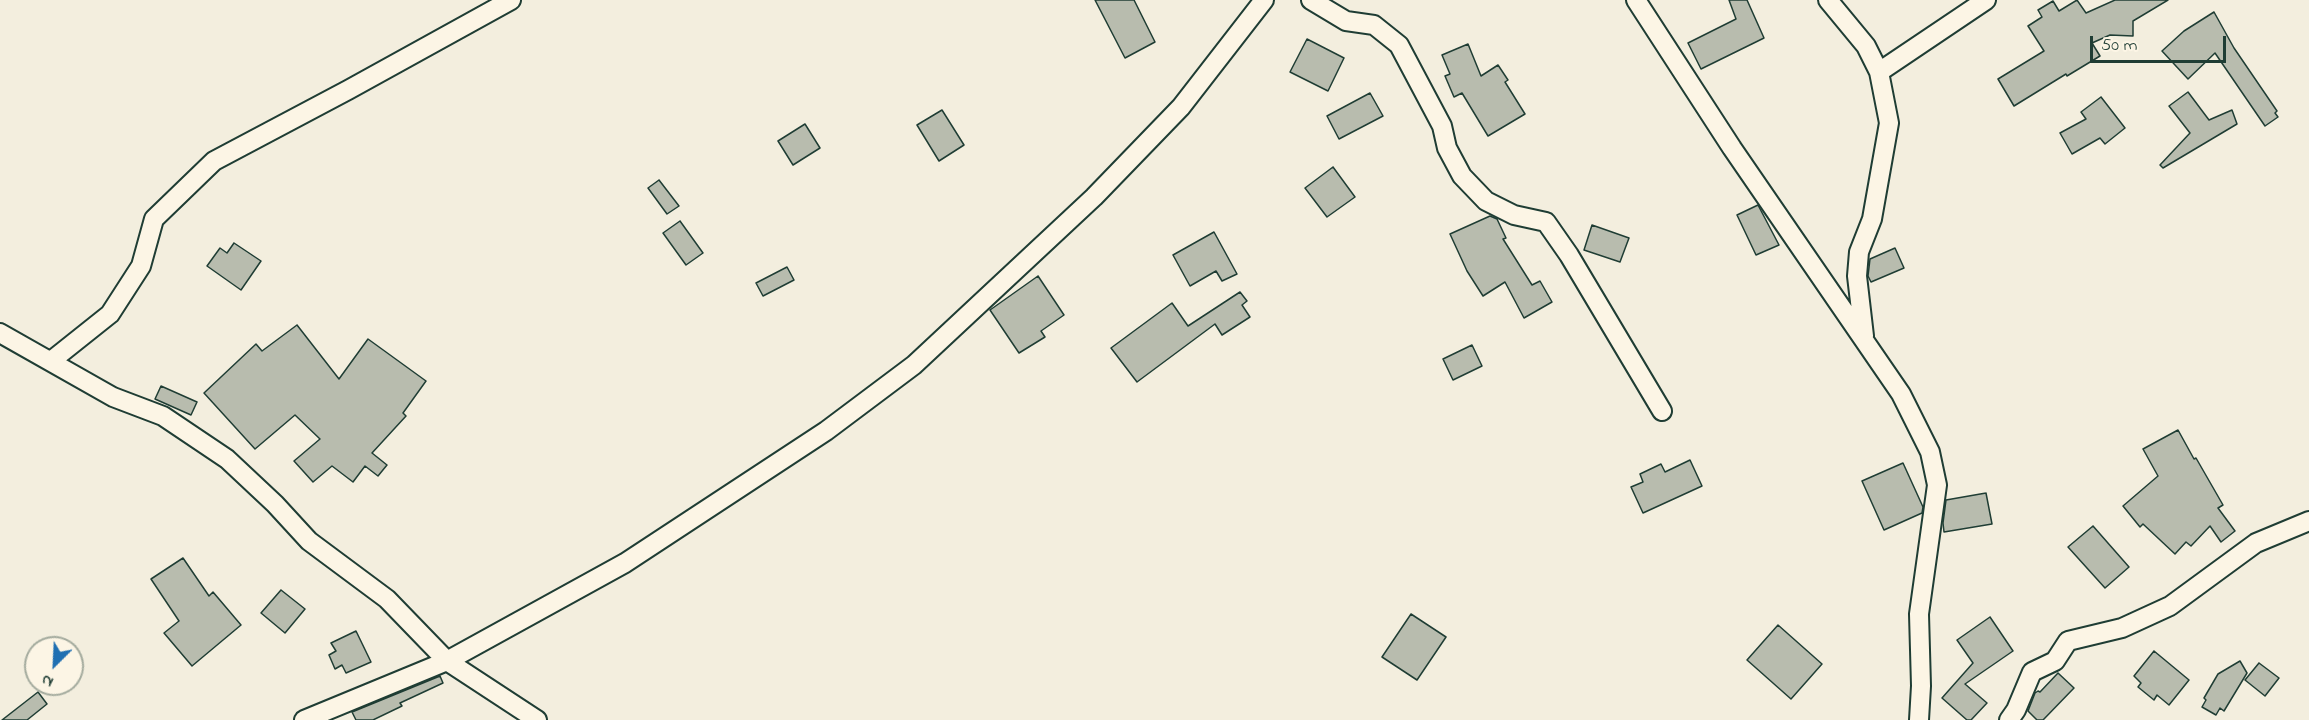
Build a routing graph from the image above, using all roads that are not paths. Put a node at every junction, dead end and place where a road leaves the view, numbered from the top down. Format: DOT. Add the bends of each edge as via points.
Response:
graph roads {
  1 [pos="511,0"];
  2 [pos="1264,0"];
  3 [pos="1311,0"];
  4 [pos="1636,0"];
  5 [pos="1828,0"];
  6 [pos="1986,0"];
  7 [pos="1879,72"];
  8 [pos="0,333"];
  9 [pos="1864,338"];
  10 [pos="51,361"];
  11 [pos="1662,411"];
  12 [pos="2309,521"];
  13 [pos="447,661"];
  14 [pos="304,720"];
  15 [pos="537,720"];
  16 [pos="1919,720"];
  17 [pos="2009,720"];
  1 -- 10 [label="street" via="214,161 154,219 141,266 110,314"];
  2 -- 13 [label="street" via="1173,115 1094,197 914,365 826,431 625,563"];
  3 -- 11 [label="street" via="1347,21 1374,25 1399,45 1442,126 1447,148 1462,176 1486,201 1514,215 1546,222"];
  4 -- 9 [label="street" via="1732,148"];
  5 -- 7 [label="street" via="1866,46"];
  6 -- 7 [label="street"];
  7 -- 9 [label="street" via="1889,123 1872,219 1859,252 1857,276"];
  8 -- 10 [label="street"];
  9 -- 16 [label="street" via="1906,404 1930,452 1937,485 1919,615"];
  10 -- 13 [label="street" via="113,396 163,416 228,459 309,541 387,599"];
  12 -- 17 [label="street" via="2256,543 2170,606 2122,628 2068,641 2055,661 2032,672"];
  13 -- 14 [label="street"];
  13 -- 15 [label="street"];
}
